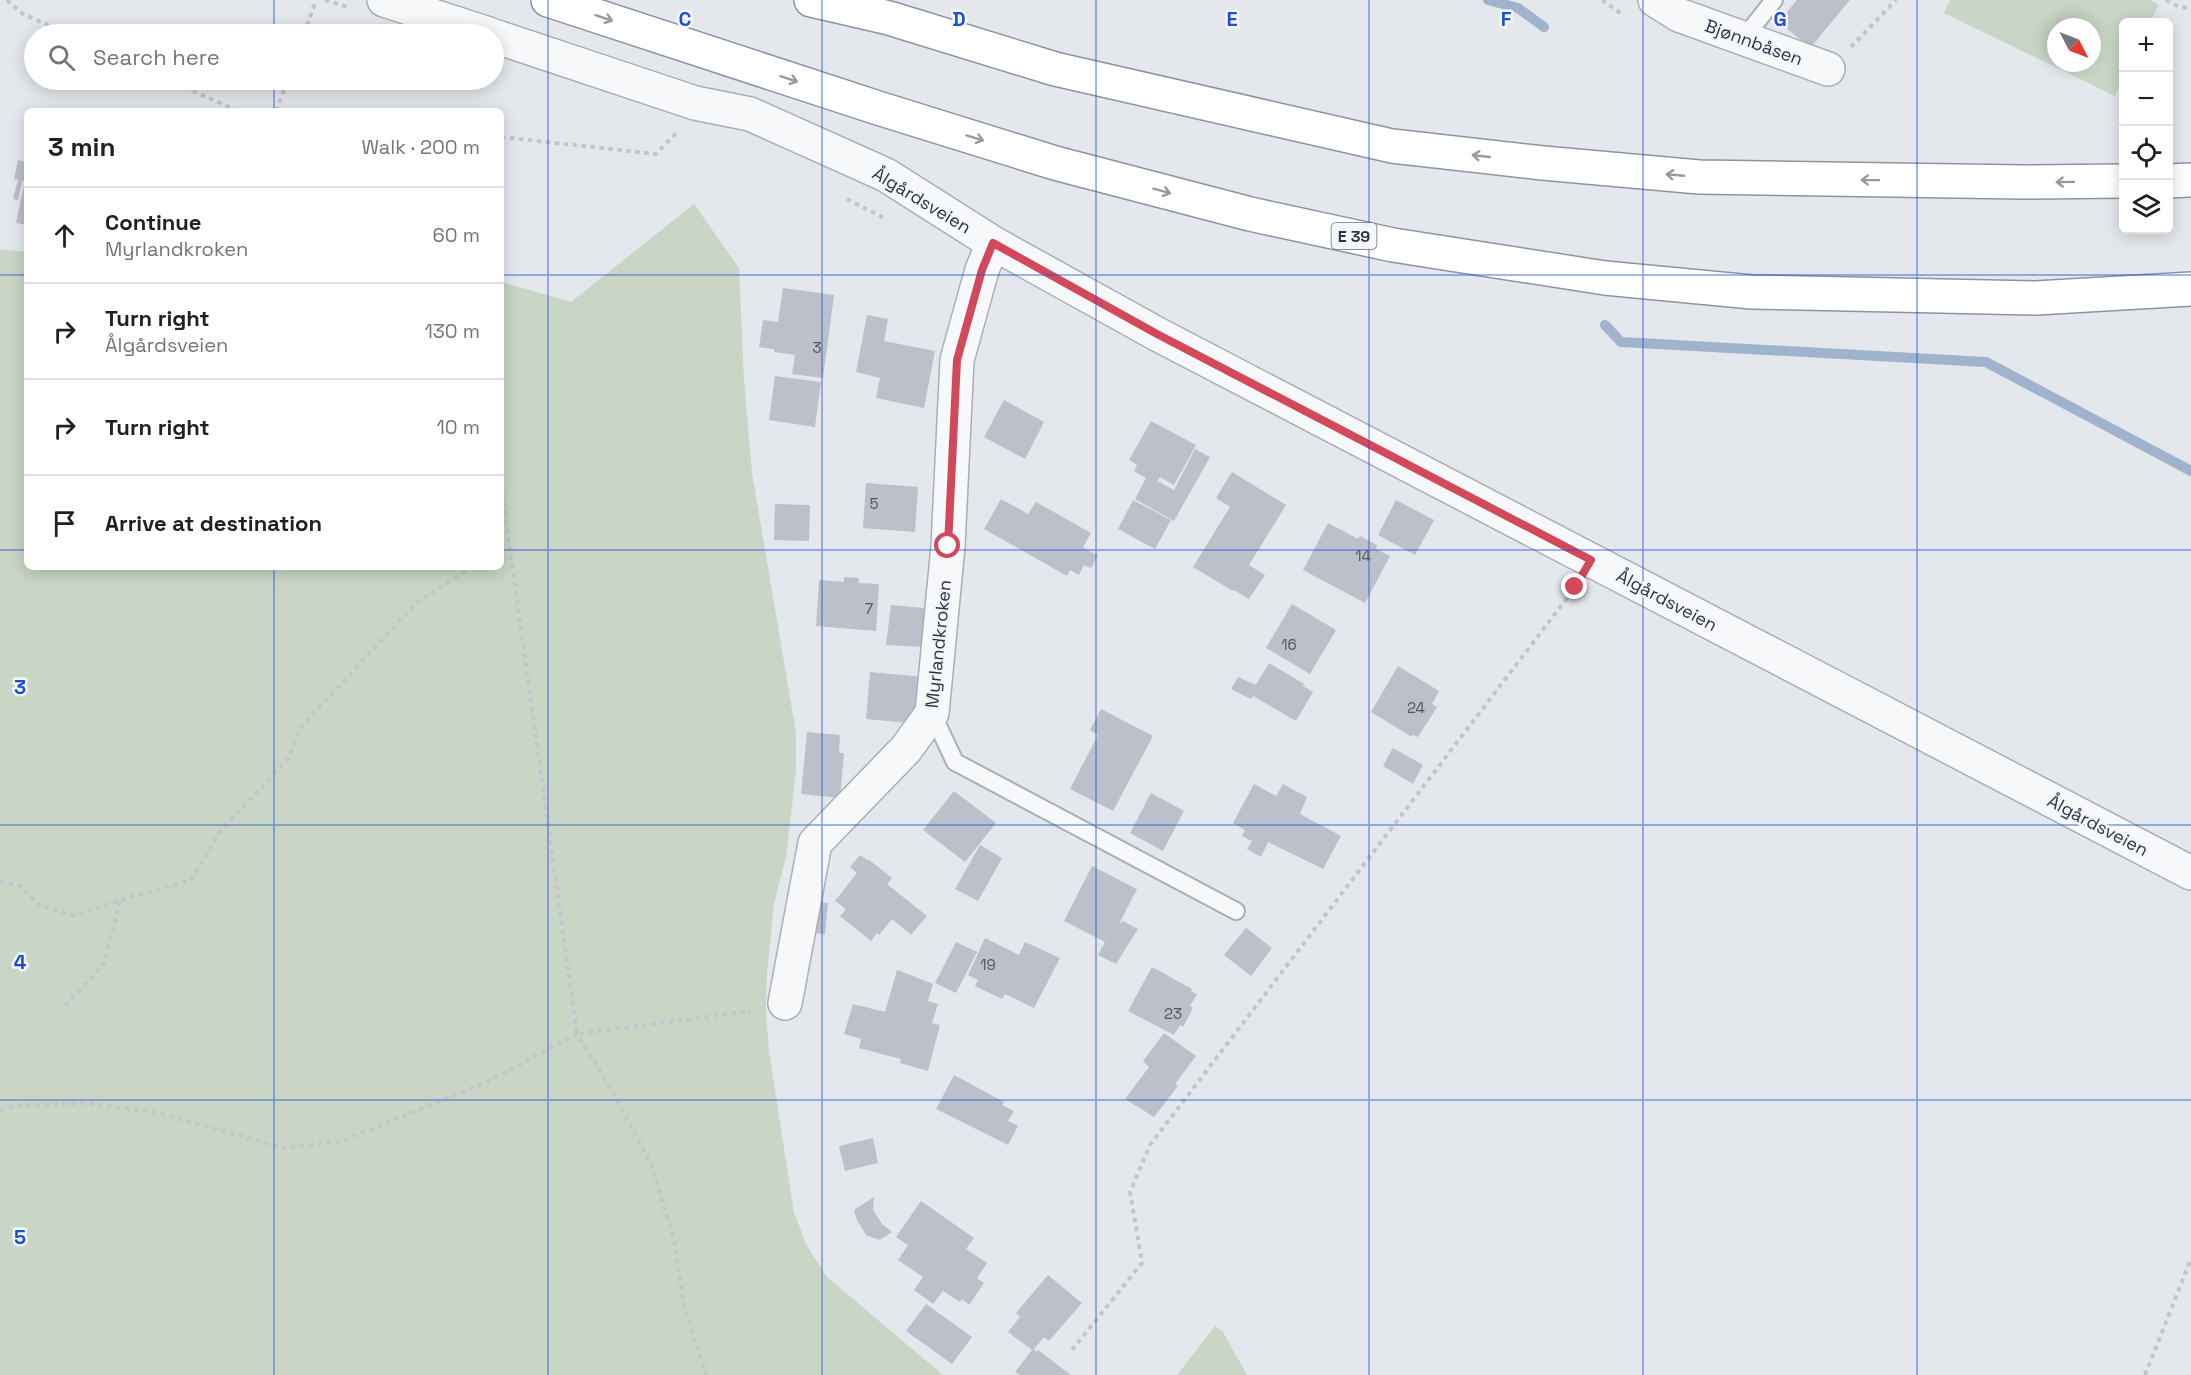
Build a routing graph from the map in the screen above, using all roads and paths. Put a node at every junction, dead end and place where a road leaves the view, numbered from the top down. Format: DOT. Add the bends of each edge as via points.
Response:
graph roads {
  1 [pos="7,0"];
  2 [pos="316,0"];
  3 [pos="384,0"];
  4 [pos="548,0"];
  5 [pos="811,0"];
  6 [pos="1773,0"];
  7 [pos="1896,0"];
  8 [pos="2166,0"];
  9 [pos="1674,5"];
  10 [pos="2191,8"];
  11 [pos="45,24"];
  12 [pos="308,24"];
  13 [pos="458,24"];
  14 [pos="504,39"];
  15 [pos="1743,39"];
  16 [pos="1828,69"];
  17 [pos="191,90"];
  18 [pos="284,90"];
  19 [pos="231,108"];
  20 [pos="277,108"];
  21 [pos="678,131"];
  22 [pos="504,136"];
  23 [pos="2191,180"];
  24 [pos="2173,181"];
  25 [pos="2119,182"];
  26 [pos="993,243"];
  27 [pos="2191,289"];
  28 [pos="504,506"];
  29 [pos="509,543"];
  30 [pos="504,547"];
  31 [pos="1591,560"];
  32 [pos="467,570"];
  33 [pos="932,713"];
  34 [pos="2191,873"];
  35 [pos="0,882"];
  36 [pos="120,900"];
  37 [pos="1236,911"];
  38 [pos="784,1003"];
  39 [pos="64,1005"];
  40 [pos="753,1010"];
  41 [pos="577,1034"];
  42 [pos="0,1110"];
  43 [pos="2191,1259"];
  44 [pos="1072,1350"];
  45 [pos="706,1375"];
  46 [pos="2145,1375"];
  1 -- 11 [label="path" via="22,14"];
  2 -- 12 [label="path"];
  3 -- 13 [label="street"];
  4 -- 27 [label="highway, E 39, one-way" via="1055,163 1250,214 1393,245 1605,278 1752,292 2036,298"];
  25 -- 5 [label="highway, one-way" via="1699,177 1392,146 1055,69 888,18"];
  6 -- 15 [label="lane"];
  7 -- 16 [label="path"];
  8 -- 10 [label="path"];
  9 -- 15 [label="street, Bjønnbåsen"];
  14 -- 26 [label="street, Ålgårdsveien" via="695,103 750,114 886,175"];
  15 -- 16 [label="street, Bjønnbåsen"];
  17 -- 19 [label="path"];
  18 -- 20 [label="path"];
  21 -- 22 [label="path" via="656,154"];
  23 -- 24 [label="highway"];
  26 -- 31 [label="street, Ålgårdsveien" via="1157,334"];
  26 -- 33 [label="street, Myrlandkroken" via="957,360 948,546"];
  28 -- 29 [label="path"];
  29 -- 30 [label="path"];
  29 -- 41 [label="path"];
  31 -- 34 [label="street, Ålgårdsveien"];
  31 -- 44 [label="path" via="1575,587 1150,1144 1130,1192 1142,1263"];
  32 -- 36 [label="path" via="416,603 301,727 287,760 220,832 191,879"];
  33 -- 37 [label="lane" via="955,762"];
  33 -- 38 [label="street, Myrlandkroken" via="906,749 815,843"];
  35 -- 36 [label="path" via="22,886 36,904 75,916"];
  36 -- 39 [label="path" via="104,964"];
  40 -- 41 [label="path"];
  41 -- 42 [label="path" via="487,1082 342,1141 283,1148 158,1113 86,1103"];
  41 -- 45 [label="path" via="651,1164 674,1240 684,1305"];
  43 -- 46 [label="path"];
}
